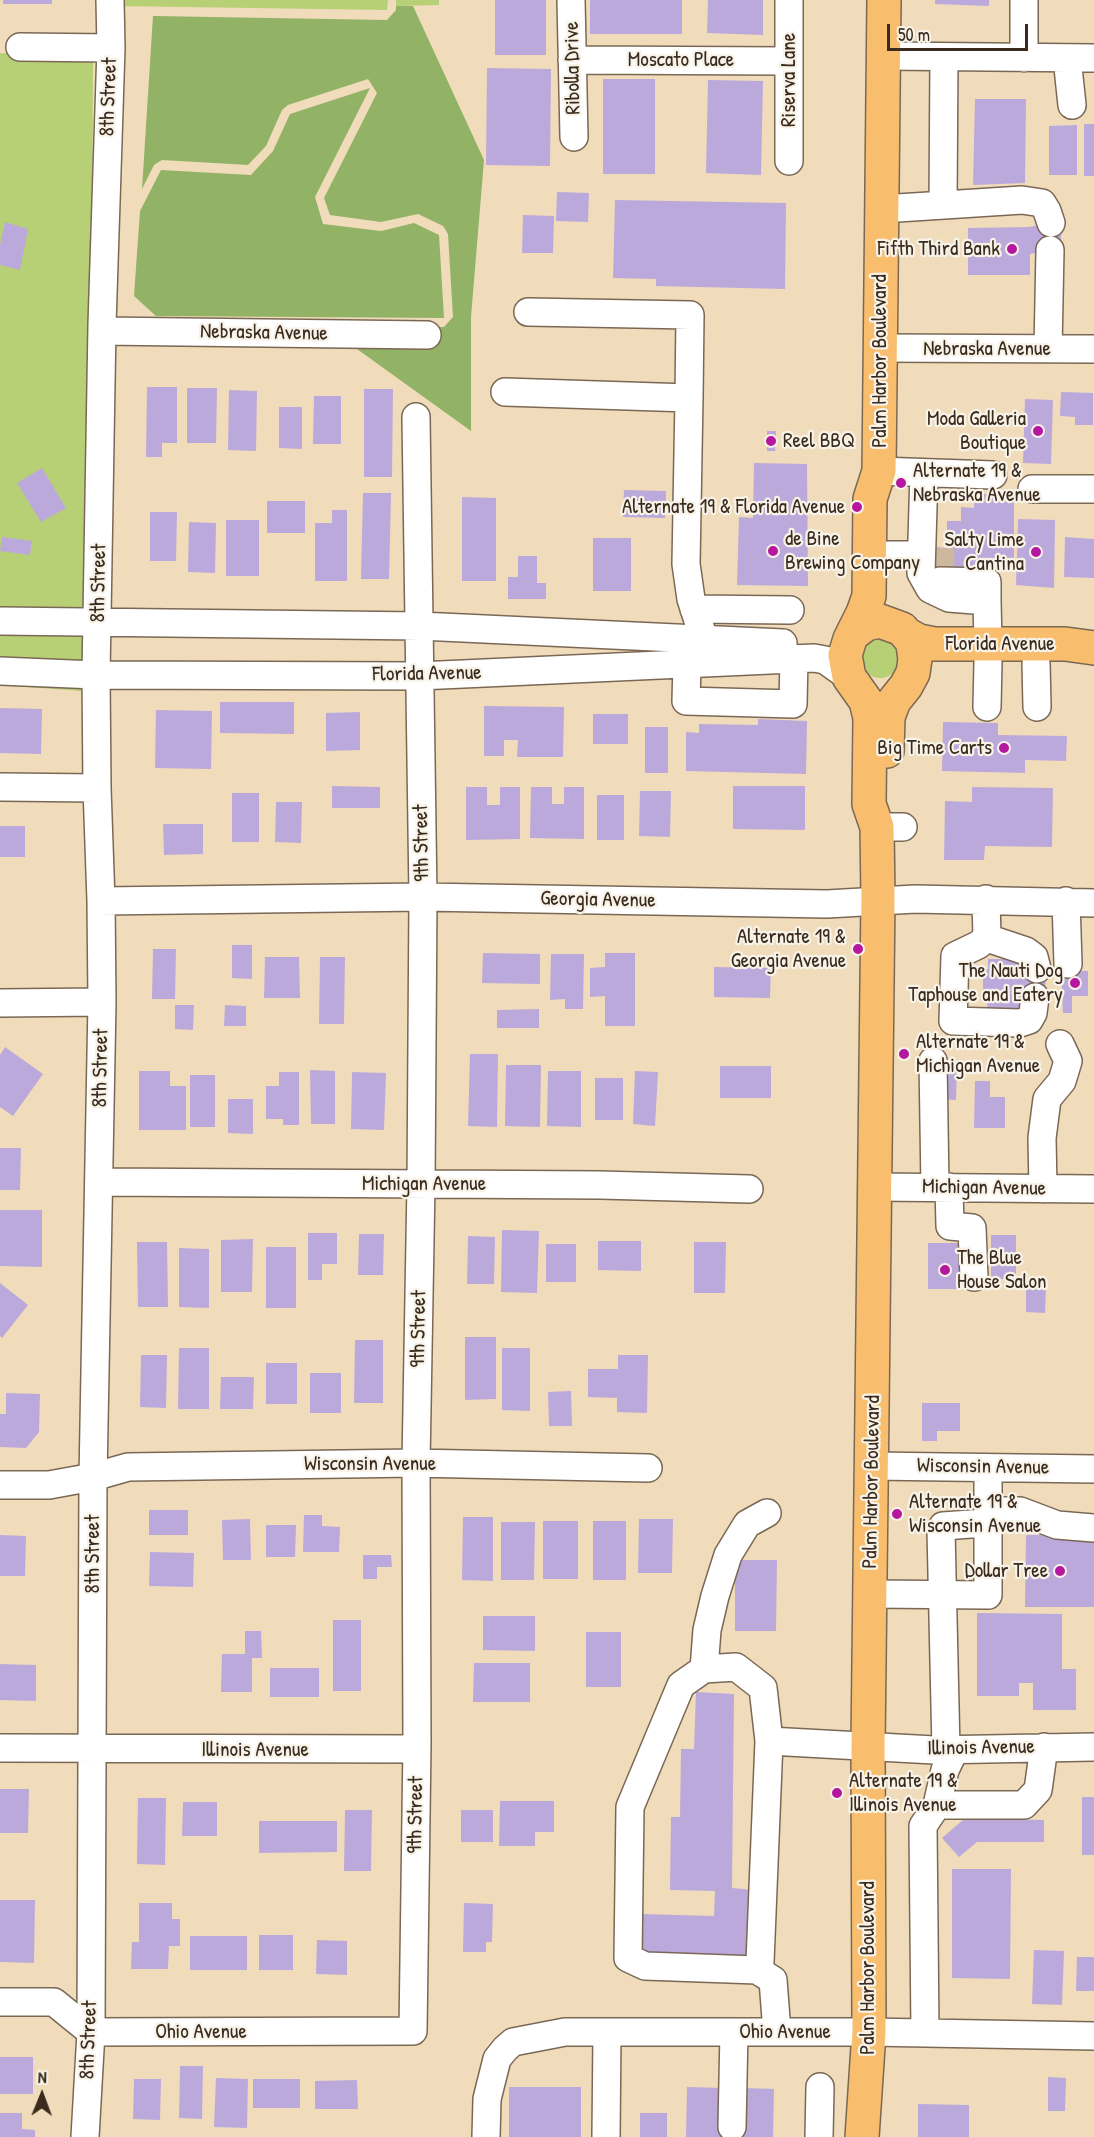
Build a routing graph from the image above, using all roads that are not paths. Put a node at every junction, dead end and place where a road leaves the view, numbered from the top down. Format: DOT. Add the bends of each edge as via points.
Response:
graph roads {
  1 [pos="110,0"];
  2 [pos="571,0"];
  3 [pos="789,0"];
  4 [pos="884,0"];
  5 [pos="1024,0"];
  6 [pos="20,47"];
  7 [pos="111,48"];
  8 [pos="884,56"];
  9 [pos="944,57"];
  10 [pos="1024,58"];
  11 [pos="1067,58"];
  12 [pos="1094,58"];
  13 [pos="572,60"];
  14 [pos="789,61"];
  15 [pos="1071,105"];
  16 [pos="574,137"];
  17 [pos="789,161"];
  18 [pos="943,205"];
  19 [pos="882,209"];
  20 [pos="1051,223"];
  21 [pos="1050,250"];
  22 [pos="528,312"];
  23 [pos="102,331"];
  24 [pos="427,335"];
  25 [pos="880,348"];
  26 [pos="1048,349"];
  27 [pos="1094,349"];
  28 [pos="505,392"];
  29 [pos="689,398"];
  30 [pos="416,417"];
  31 [pos="879,471"];
  32 [pos="924,472"];
  33 [pos="993,475"];
  34 [pos="1032,489"];
  35 [pos="1094,489"];
  36 [pos="928,544"];
  37 [pos="889,555"];
  38 [pos="694,609"];
  39 [pos="790,610"];
  40 [pos="0,621"];
  41 [pos="98,622"];
  42 [pos="420,626"];
  43 [pos="905,632"];
  44 [pos="851,636"];
  45 [pos="704,639"];
  46 [pos="1094,648"];
  47 [pos="988,653"];
  48 [pos="1094,653"];
  49 [pos="794,658"];
  50 [pos="1036,663"];
  51 [pos="687,664"];
  52 [pos="0,671"];
  53 [pos="96,675"];
  54 [pos="419,676"];
  55 [pos="852,680"];
  56 [pos="909,681"];
  57 [pos="987,707"];
  58 [pos="1037,707"];
  59 [pos="0,787"];
  60 [pos="97,788"];
  61 [pos="890,827"];
  62 [pos="980,893"];
  63 [pos="423,897"];
  64 [pos="878,899"];
  65 [pos="101,901"];
  66 [pos="1066,901"];
  67 [pos="1094,903"];
  68 [pos="987,938"];
  69 [pos="1068,964"];
  70 [pos="1036,969"];
  71 [pos="1035,997"];
  72 [pos="102,1002"];
  73 [pos="0,1003"];
  74 [pos="1060,1044"];
  75 [pos="933,1061"];
  76 [pos="100,1182"];
  77 [pos="422,1184"];
  78 [pos="874,1187"];
  79 [pos="942,1187"];
  80 [pos="749,1189"];
  81 [pos="1043,1189"];
  82 [pos="1094,1190"];
  83 [pos="974,1277"];
  84 [pos="416,1463"];
  85 [pos="872,1466"];
  86 [pos="987,1467"];
  87 [pos="648,1468"];
  88 [pos="1094,1469"];
  89 [pos="93,1478"];
  90 [pos="0,1485"];
  91 [pos="766,1513"];
  92 [pos="988,1515"];
  93 [pos="1094,1528"];
  94 [pos="871,1594"];
  95 [pos="944,1595"];
  96 [pos="704,1669"];
  97 [pos="770,1741"];
  98 [pos="868,1745"];
  99 [pos="1044,1747"];
  100 [pos="1094,1747"];
  101 [pos="0,1749"];
  102 [pos="417,1749"];
  103 [pos="92,1750"];
  104 [pos="951,1750"];
  105 [pos="937,1805"];
  106 [pos="757,1970"];
  107 [pos="0,2002"];
  108 [pos="413,2031"];
  109 [pos="91,2032"];
  110 [pos="607,2032"];
  111 [pos="734,2032"];
  112 [pos="777,2032"];
  113 [pos="869,2032"];
  114 [pos="925,2033"];
  115 [pos="1094,2036"];
  116 [pos="820,2087"];
  117 [pos="732,2127"];
  118 [pos="85,2137"];
  119 [pos="486,2137"];
  120 [pos="606,2137"];
  121 [pos="819,2137"];
  122 [pos="862,2137"];
  1 -- 7 [label="street, 8th Street"];
  2 -- 13 [label="street, Ribolla Drive"];
  3 -- 14 [label="street, Riserva Lane"];
  4 -- 8 [label="main road, Palm Harbor Boulevard"];
  5 -- 10 [label="street"];
  6 -- 7 [label="street"];
  7 -- 23 [label="street, 8th Street"];
  8 -- 9 [label="street"];
  8 -- 19 [label="main road, Palm Harbor Boulevard"];
  9 -- 10 [label="street"];
  9 -- 18 [label="street"];
  10 -- 11 [label="street"];
  11 -- 12 [label="street"];
  11 -- 15 [label="street"];
  13 -- 14 [label="street, Moscato Place"];
  13 -- 16 [label="street, Ribolla Drive"];
  14 -- 17 [label="street, Riserva Lane"];
  18 -- 19 [label="street"];
  18 -- 20 [label="street" via="1022,200 1042,203"];
  19 -- 25 [label="main road, Palm Harbor Boulevard"];
  21 -- 26 [label="street"];
  22 -- 29 [label="street" via="690,315"];
  23 -- 24 [label="street, Nebraska Avenue"];
  23 -- 41 [label="street, 8th Street"];
  25 -- 26 [label="street, Nebraska Avenue"];
  25 -- 31 [label="main road, Palm Harbor Boulevard"];
  26 -- 27 [label="street, Nebraska Avenue"];
  28 -- 29 [label="street"];
  29 -- 38 [label="street" via="686,564"];
  30 -- 42 [label="street, 9th Street"];
  31 -- 32 [label="street"];
  31 -- 37 [label="main road, Palm Harbor Boulevard" via="889,498"];
  31 -- 44 [label="main road, Palm Harbor Boulevard" via="870,499 869,596"];
  32 -- 33 [label="street"];
  32 -- 36 [label="street"];
  34 -- 35 [label="street"];
  36 -- 37 [label="street"];
  36 -- 47 [label="street" via="921,573 930,589 940,583 949,598 987,601"];
  37 -- 43 [label="main road, Palm Harbor Boulevard" via="890,599"];
  38 -- 39 [label="street"];
  38 -- 45 [label="street"];
  40 -- 41 [label="street, Florida Avenue"];
  41 -- 42 [label="street, Florida Avenue"];
  41 -- 53 [label="street, 8th Street"];
  42 -- 45 [label="street, Florida Avenue"];
  42 -- 54 [label="street, 9th Street"];
  43 -- 44 [label="main road" via="880,621 866,624"];
  43 -- 47 [label="main road, Florida Avenue" via="919,641"];
  43 -- 56 [label="main road" via="915,652"];
  44 -- 45 [label="street, Florida Avenue" via="832,644"];
  44 -- 55 [label="main road" via="845,655"];
  46 -- 47 [label="main road, Florida Avenue" via="1065,644"];
  47 -- 50 [label="main road, Florida Avenue"];
  47 -- 56 [label="main road, Florida Avenue" via="932,664"];
  47 -- 57 [label="street"];
  48 -- 50 [label="main road, Florida Avenue"];
  49 -- 51 [label="street, Florida Avenue"];
  49 -- 51 [label="street" via="793,704 686,701"];
  49 -- 55 [label="street, Florida Avenue" via="825,660"];
  50 -- 58 [label="street"];
  51 -- 54 [label="street, Florida Avenue"];
  52 -- 53 [label="street, Florida Avenue"];
  53 -- 54 [label="street, Florida Avenue"];
  53 -- 60 [label="street, 8th Street"];
  54 -- 63 [label="street, 9th Street"];
  55 -- 56 [label="main road" via="866,692 878,694 892,692"];
  55 -- 61 [label="main road, Palm Harbor Boulevard" via="866,701 870,718 869,804"];
  56 -- 61 [label="main road, Palm Harbor Boulevard" via="888,717 886,804"];
  59 -- 60 [label="street"];
  60 -- 65 [label="street, 8th Street"];
  61 -- 64 [label="main road, Palm Harbor Boulevard"];
  62 -- 64 [label="street, Georgia Avenue"];
  62 -- 66 [label="street, Georgia Avenue"];
  62 -- 68 [label="street"];
  63 -- 64 [label="street, Georgia Avenue" via="827,904"];
  63 -- 65 [label="street, Georgia Avenue"];
  63 -- 77 [label="street, 9th Street"];
  64 -- 78 [label="main road, Palm Harbor Boulevard"];
  65 -- 72 [label="street, 8th Street"];
  66 -- 67 [label="street, Georgia Avenue"];
  66 -- 69 [label="street"];
  68 -- 70 [label="street" via="1026,951 1034,957"];
  68 -- 71 [label="street" via="955,956 953,1021 1020,1023 1029,1020"];
  72 -- 73 [label="street"];
  72 -- 76 [label="street, 8th Street"];
  74 -- 81 [label="street" via="1068,1061 1062,1081 1047,1099 1042,1138"];
  75 -- 79 [label="street"];
  76 -- 77 [label="street, Michigan Avenue"];
  76 -- 89 [label="street, 8th Street"];
  77 -- 80 [label="street, Michigan Avenue"];
  77 -- 84 [label="street, 9th Street"];
  78 -- 79 [label="street, Michigan Avenue"];
  78 -- 85 [label="main road, Palm Harbor Boulevard"];
  79 -- 81 [label="street, Michigan Avenue"];
  79 -- 83 [label="street" via="950,1226 972,1228"];
  81 -- 82 [label="street, Michigan Avenue"];
  84 -- 87 [label="street, Wisconsin Avenue"];
  84 -- 89 [label="street, Wisconsin Avenue" via="128,1467"];
  84 -- 102 [label="street, 9th Street"];
  85 -- 86 [label="street, Wisconsin Avenue"];
  85 -- 94 [label="main road, Palm Harbor Boulevard"];
  86 -- 88 [label="street, Wisconsin Avenue"];
  86 -- 92 [label="street"];
  89 -- 90 [label="street, Wisconsin Avenue" via="49,1485"];
  89 -- 103 [label="street, 8th Street"];
  91 -- 96 [label="street" via="747,1524 728,1556 707,1630"];
  92 -- 93 [label="street" via="1020,1511 1063,1526"];
  92 -- 95 [label="street" via="985,1523 943,1526"];
  92 -- 95 [label="street" via="988,1595"];
  94 -- 95 [label="street"];
  94 -- 98 [label="main road, Palm Harbor Boulevard"];
  95 -- 104 [label="street"];
  96 -- 97 [label="street" via="736,1667 763,1688"];
  96 -- 106 [label="street" via="681,1685 630,1807 628,1958 645,1966"];
  97 -- 98 [label="street, Illinois Avenue"];
  97 -- 106 [label="street"];
  98 -- 104 [label="street, Illinois Avenue"];
  98 -- 113 [label="main road, Palm Harbor Boulevard"];
  99 -- 100 [label="street, Illinois Avenue"];
  99 -- 104 [label="street, Illinois Avenue"];
  99 -- 105 [label="street" via="1038,1790 1024,1805"];
  101 -- 103 [label="street, Illinois Avenue"];
  102 -- 103 [label="street, Illinois Avenue"];
  102 -- 108 [label="street, 9th Street"];
  103 -- 109 [label="street, 8th Street"];
  104 -- 105 [label="street"];
  105 -- 114 [label="street" via="923,1826"];
  106 -- 112 [label="street" via="773,1980"];
  107 -- 109 [label="street" via="54,2002"];
  108 -- 109 [label="street, Ohio Avenue"];
  109 -- 118 [label="street, 8th Street"];
  110 -- 111 [label="street, Ohio Avenue"];
  110 -- 119 [label="street, Ohio Avenue" via="566,2032 513,2042 497,2060 487,2098"];
  110 -- 120 [label="street"];
  111 -- 112 [label="street, Ohio Avenue"];
  111 -- 117 [label="street"];
  112 -- 113 [label="street, Ohio Avenue"];
  113 -- 114 [label="street, Ohio Avenue"];
  113 -- 122 [label="main road, Palm Harbor Boulevard"];
  114 -- 115 [label="street, Ohio Avenue"];
  116 -- 121 [label="street"];
}
